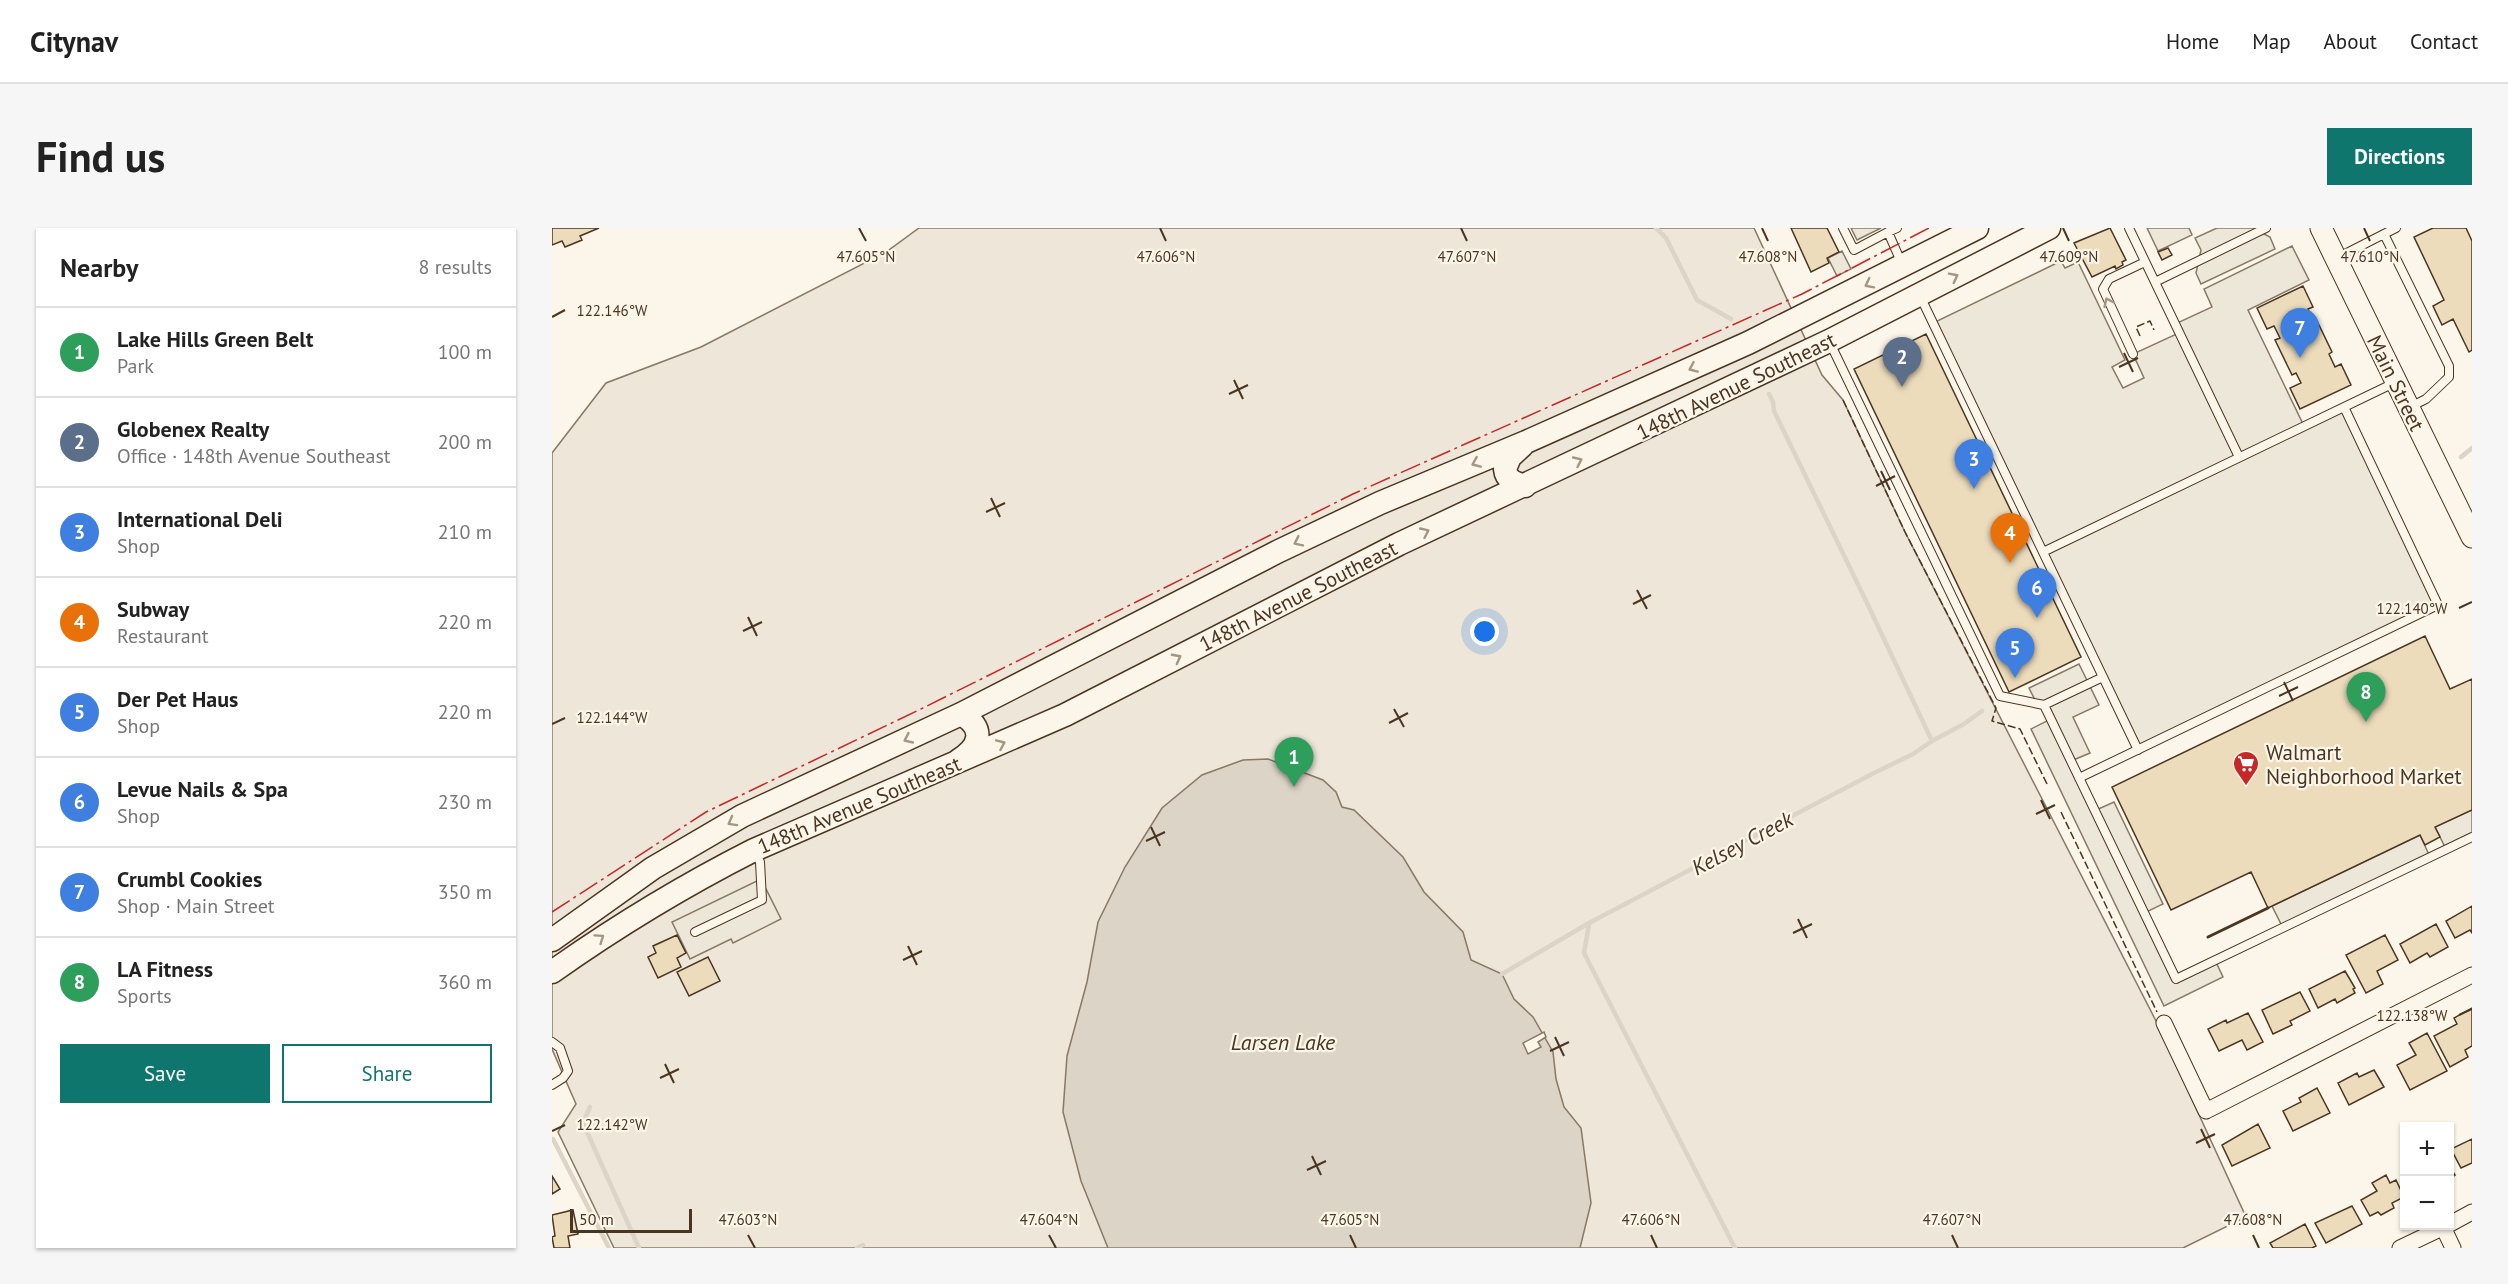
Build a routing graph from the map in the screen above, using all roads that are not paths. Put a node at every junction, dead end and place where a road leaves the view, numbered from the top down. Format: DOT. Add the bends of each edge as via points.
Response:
graph roads {
  1 [pos="1844,228"];
  2 [pos="1897,228"];
  3 [pos="1977,228"];
  4 [pos="2049,228"];
  5 [pos="2129,228"];
  6 [pos="2266,228"];
  7 [pos="2321,228"];
  8 [pos="2396,228"];
  9 [pos="1888,232"];
  10 [pos="2384,234"];
  11 [pos="2336,259"];
  12 [pos="2145,262"];
  13 [pos="1903,266"];
  14 [pos="2155,282"];
  15 [pos="1919,295"];
  16 [pos="1829,341"];
  17 [pos="2133,354"];
  18 [pos="2396,382"];
  19 [pos="2344,407"];
  20 [pos="2408,408"];
  21 [pos="1526,442"];
  22 [pos="2239,457"];
  23 [pos="1525,486"];
  24 [pos="2472,537"];
  25 [pos="2043,552"];
  26 [pos="2103,677"];
  27 [pos="2044,705"];
  28 [pos="961,714"];
  29 [pos="2138,750"];
  30 [pos="945,769"];
  31 [pos="2079,778"];
  32 [pos="2472,837"];
  33 [pos="754,850"];
  34 [pos="695,932"];
  35 [pos="552,940"];
  36 [pos="552,972"];
  37 [pos="2472,975"];
  38 [pos="2164,1023"];
  39 [pos="552,1042"];
  40 [pos="552,1085"];
  41 [pos="2472,1212"];
  42 [pos="2454,1221"];
  43 [pos="2436,1230"];
  44 [pos="2448,1230"];
  45 [pos="2400,1248"];
  46 [pos="2453,1248"];
  1 -- 9 [label="lane" via="1854,250"];
  2 -- 9 [label="lane"];
  3 -- 13 [label="main road, 148th Avenue Southeast"];
  15 -- 4 [label="main road, 148th Avenue Southeast, one-way"];
  5 -- 12 [label="lane"];
  6 -- 14 [label="lane"];
  7 -- 11 [label="street, Main Street"];
  8 -- 10 [label="lane"];
  9 -- 13 [label="lane"];
  10 -- 11 [label="lane"];
  10 -- 20 [label="lane" via="2450,366 2449,377 2426,399"];
  11 -- 18 [label="street, Main Street"];
  12 -- 14 [label="lane"];
  17 -- 12 [label="lane, one-way" via="2103,285"];
  13 -- 21 [label="main road, 148th Avenue Southeast, one-way" via="1748,343"];
  14 -- 22 [label="lane"];
  15 -- 16 [label="main road, 148th Avenue Southeast"];
  15 -- 25 [label="lane"];
  23 -- 16 [label="main road, 148th Avenue Southeast, one-way"];
  16 -- 27 [label="lane" via="2000,696"];
  18 -- 19 [label="lane"];
  18 -- 20 [label="street, Main Street"];
  19 -- 22 [label="lane"];
  19 -- 29 [label="lane" via="2439,605"];
  20 -- 24 [label="street, Main Street"];
  21 -- 23 [label="main road" via="1510,457 1505,468 1508,478"];
  21 -- 28 [label="main road, 148th Avenue Southeast, one-way" via="1380,503 1279,551"];
  22 -- 25 [label="lane"];
  30 -- 23 [label="main road, 148th Avenue Southeast, one-way" via="1065,716 1399,544"];
  25 -- 26 [label="lane"];
  26 -- 27 [label="lane"];
  26 -- 29 [label="lane"];
  27 -- 31 [label="lane"];
  28 -- 30 [label="main road" via="975,727 975,747"];
  28 -- 35 [label="main road, 148th Avenue Southeast, one-way" via="724,826 653,868"];
  29 -- 31 [label="lane"];
  30 -- 33 [label="main road, 148th Avenue Southeast"];
  31 -- 32 [label="lane" via="2176,979"];
  33 -- 34 [label="lane" via="760,862 762,900"];
  36 -- 33 [label="main road, 148th Avenue Southeast, one-way" via="669,895"];
  37 -- 38 [label="street" via="2206,1111"];
  39 -- 40 [label="lane" via="560,1048 568,1071"];
  41 -- 42 [label="street"];
  43 -- 45 [label="street"];
  44 -- 46 [label="street"];
}
